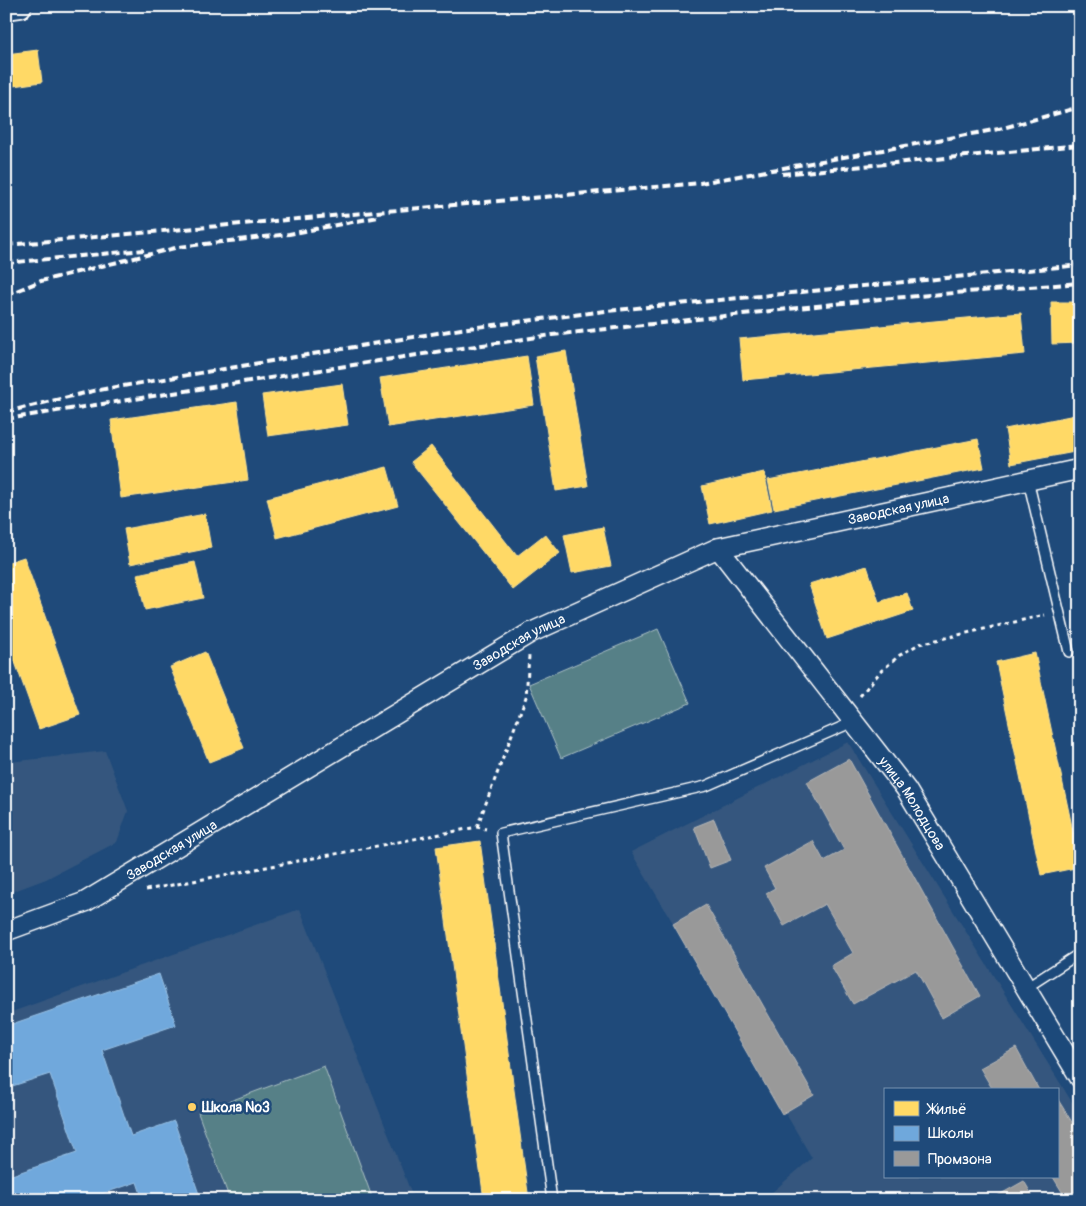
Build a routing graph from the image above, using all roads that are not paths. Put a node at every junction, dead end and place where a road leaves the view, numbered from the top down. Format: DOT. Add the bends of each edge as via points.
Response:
graph roads {
  1 [pos="20,6"];
  2 [pos="6,8"];
  3 [pos="1080,469"];
  4 [pos="1028,480"];
  5 [pos="718,548"];
  6 [pos="1069,652"];
  7 [pos="849,717"];
  8 [pos="6,931"];
  9 [pos="1080,953"];
  10 [pos="1026,988"];
  11 [pos="1080,1078"];
  12 [pos="552,1200"];
  1 -- 2 [label="street"];
  3 -- 4 [label="street, Заводская улица"];
  4 -- 5 [label="street, Заводская улица"];
  4 -- 6 [label="lane"];
  5 -- 7 [label="street, улица Молодцова"];
  5 -- 8 [label="street, Заводская улица" via="530,633 86,902"];
  7 -- 10 [label="street, улица Молодцова" via="906,789"];
  7 -- 12 [label="lane" via="706,786 501,833"];
  9 -- 10 [label="lane"];
  10 -- 11 [label="street, улица Молодцова"];
}
